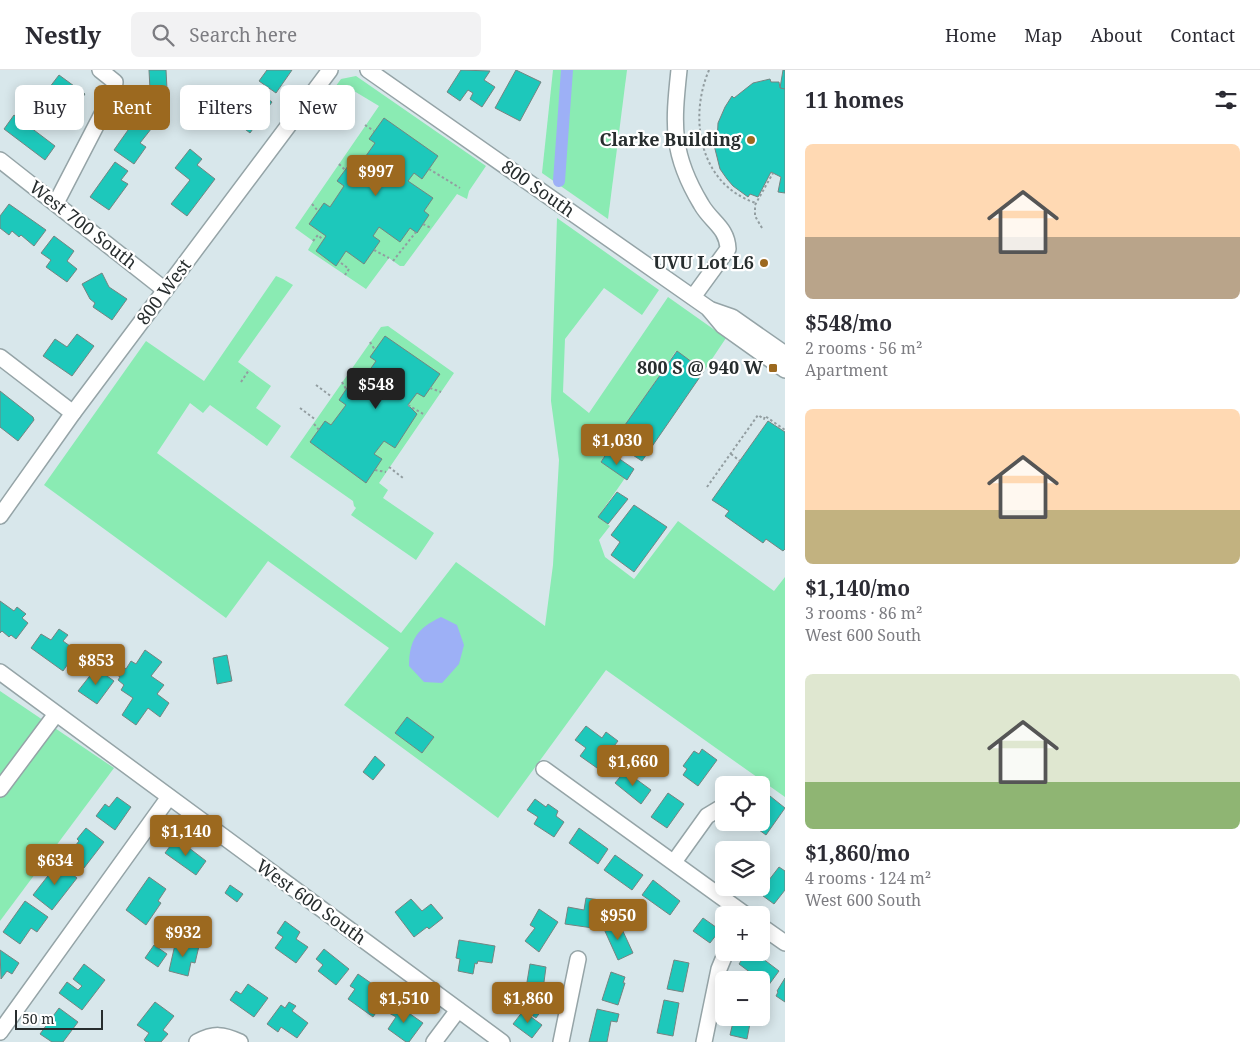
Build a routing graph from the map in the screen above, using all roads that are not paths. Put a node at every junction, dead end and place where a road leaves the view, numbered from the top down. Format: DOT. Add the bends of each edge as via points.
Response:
graph roads {
  1 [pos="100,70"];
  2 [pos="330,70"];
  3 [pos="368,70"];
  4 [pos="679,70"];
  5 [pos="0,160"];
  6 [pos="56,203"];
  7 [pos="165,290"];
  8 [pos="693,298"];
  9 [pos="708,308"];
  10 [pos="785,354"];
  11 [pos="0,357"];
  12 [pos="785,370"];
  13 [pos="73,413"];
  14 [pos="0,516"];
  15 [pos="0,672"];
  16 [pos="56,714"];
  17 [pos="544,769"];
  18 [pos="0,789"];
  19 [pos="169,797"];
  20 [pos="715,811"];
  21 [pos="674,862"];
  22 [pos="734,906"];
  23 [pos="770,932"];
  24 [pos="785,943"];
  25 [pos="578,959"];
  26 [pos="722,961"];
  27 [pos="458,1010"];
  28 [pos="0,1032"];
  29 [pos="197,1042"];
  30 [pos="240,1042"];
  31 [pos="434,1042"];
  32 [pos="502,1042"];
  33 [pos="560,1042"];
  34 [pos="704,1042"];
  1 -- 6 [label="street" via="115,82 114,91"];
  2 -- 7 [label="street, 800 West"];
  3 -- 8 [label="street, 800 South"];
  4 -- 8 [label="street" via="674,115 679,158 702,207 728,239 728,249"];
  5 -- 6 [label="street, West 700 South"];
  6 -- 7 [label="street, West 700 South"];
  7 -- 13 [label="street, 800 West"];
  8 -- 9 [label="street, 800 South"];
  9 -- 10 [label="street, 800 South" via="732,317"];
  9 -- 12 [label="street, 800 South" via="723,326"];
  11 -- 13 [label="street"];
  13 -- 14 [label="street, 800 West"];
  15 -- 16 [label="street, West 600 South"];
  16 -- 18 [label="street"];
  16 -- 19 [label="street, West 600 South"];
  17 -- 21 [label="street"];
  19 -- 27 [label="street, West 600 South"];
  19 -- 28 [label="street"];
  20 -- 21 [label="street" via="707,816"];
  21 -- 22 [label="street"];
  23 -- 24 [label="street"];
  25 -- 33 [label="street"];
  26 -- 34 [label="street"];
  27 -- 31 [label="street"];
  27 -- 32 [label="street, West 600 South"];
  29 -- 30 [label="street" via="224,1035"];
}
